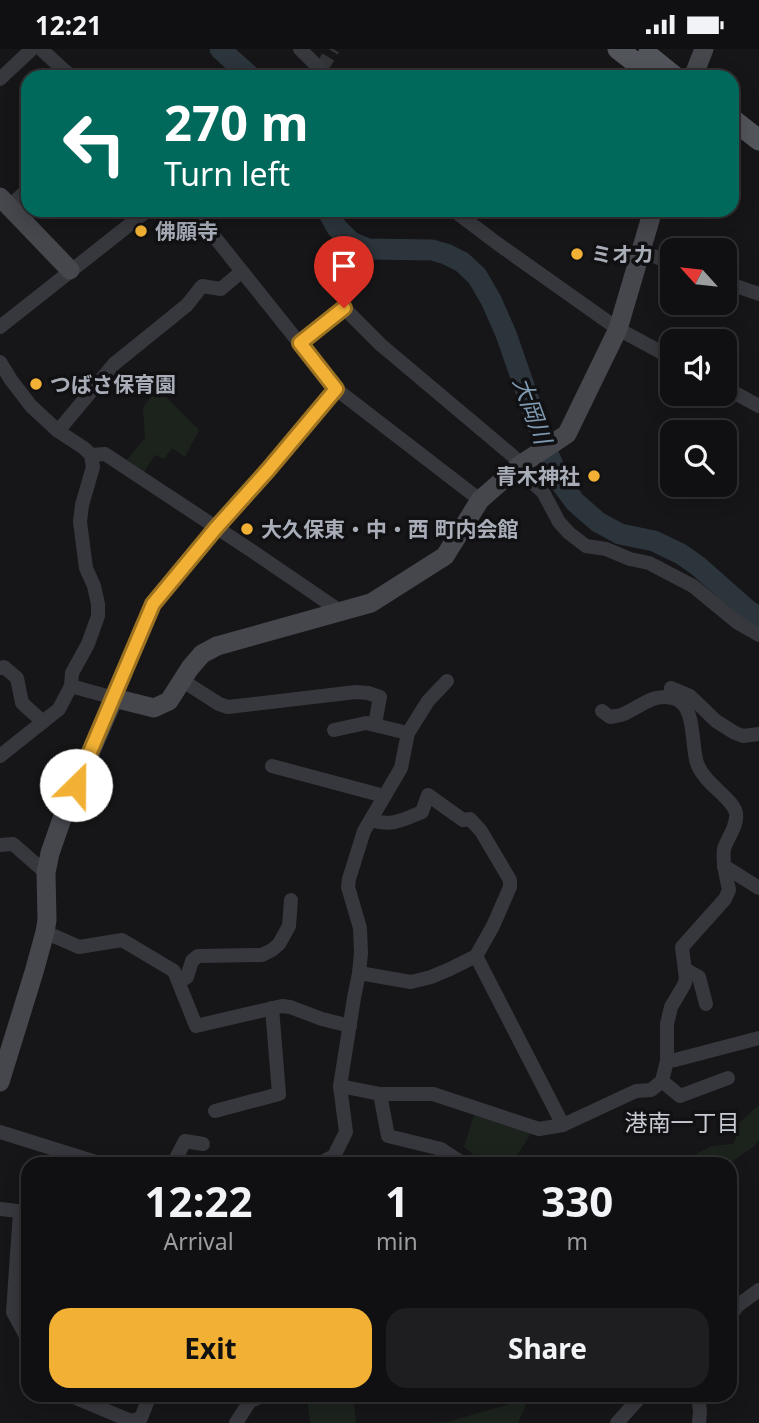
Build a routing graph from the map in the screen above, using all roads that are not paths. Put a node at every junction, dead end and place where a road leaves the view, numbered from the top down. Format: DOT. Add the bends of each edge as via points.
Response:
graph roads {
  1 [pos="32,49"];
  2 [pos="41,49"];
  3 [pos="300,49"];
  4 [pos="618,49"];
  5 [pos="640,49"];
  6 [pos="704,49"];
  7 [pos="64,70"];
  8 [pos="318,70"];
  9 [pos="645,70"];
  10 [pos="667,70"];
  11 [pos="696,70"];
  12 [pos="0,79"];
  13 [pos="739,124"];
  14 [pos="759,140"];
  15 [pos="739,141"];
  16 [pos="759,156"];
  17 [pos="21,193"];
  18 [pos="5,202"];
  19 [pos="139,217"];
  20 [pos="198,217"];
  21 [pos="462,217"];
  22 [pos="651,217"];
  23 [pos="640,251"];
  24 [pos="660,258"];
  25 [pos="70,270"];
  26 [pos="241,272"];
  27 [pos="737,286"];
  28 [pos="759,294"];
  29 [pos="0,327"];
  30 [pos="618,329"];
  31 [pos="300,343"];
  32 [pos="660,352"];
  33 [pos="0,362"];
  34 [pos="336,389"];
  35 [pos="737,394"];
  36 [pos="759,406"];
  37 [pos="58,431"];
  38 [pos="91,455"];
  39 [pos="526,461"];
  40 [pos="480,500"];
  41 [pos="216,528"];
  42 [pos="340,611"];
  43 [pos="759,635"];
  44 [pos="0,668"];
  45 [pos="183,681"];
  46 [pos="447,681"];
  47 [pos="71,686"];
  48 [pos="114,698"];
  49 [pos="43,722"];
  50 [pos="375,724"];
  51 [pos="334,730"];
  52 [pos="408,733"];
  53 [pos="759,734"];
  54 [pos="0,756"];
  55 [pos="272,765"];
  56 [pos="384,796"];
  57 [pos="371,820"];
  58 [pos="0,845"];
  59 [pos="724,866"];
  60 [pos="46,873"];
  61 [pos="759,888"];
  62 [pos="291,900"];
  63 [pos="45,932"];
  64 [pos="475,956"];
  65 [pos="685,969"];
  66 [pos="359,973"];
  67 [pos="179,982"];
  68 [pos="706,1004"];
  69 [pos="272,1008"];
  70 [pos="350,1026"];
  71 [pos="759,1038"];
  72 [pos="667,1061"];
  73 [pos="728,1078"];
  74 [pos="662,1081"];
  75 [pos="0,1082"];
  76 [pos="340,1086"];
  77 [pos="380,1094"];
  78 [pos="215,1111"];
  79 [pos="563,1125"];
  80 [pos="0,1132"];
  81 [pos="203,1144"];
  82 [pos="80,1157"];
  83 [pos="177,1157"];
  84 [pos="336,1157"];
  85 [pos="452,1157"];
  86 [pos="0,1209"];
  87 [pos="21,1212"];
  88 [pos="21,1239"];
  89 [pos="759,1290"];
  90 [pos="737,1306"];
  91 [pos="21,1327"];
  92 [pos="84,1402"];
  93 [pos="147,1402"];
  94 [pos="249,1402"];
  95 [pos="636,1402"];
  96 [pos="699,1402"];
  97 [pos="121,1420"];
  98 [pos="236,1423"];
  99 [pos="617,1423"];
  100 [pos="699,1423"];
  1 -- 12 [label="street"];
  2 -- 7 [label="street"];
  3 -- 8 [label="street"];
  4 -- 9 [label="main road"];
  5 -- 10 [label="main road"];
  6 -- 11 [label="street"];
  13 -- 14 [label="main road"];
  15 -- 16 [label="main road"];
  17 -- 18 [label="street"];
  18 -- 25 [label="street"];
  19 -- 25 [label="street"];
  20 -- 26 [label="street"];
  21 -- 30 [label="street"];
  22 -- 23 [label="street"];
  23 -- 24 [label="street"];
  23 -- 30 [label="street"];
  25 -- 29 [label="street"];
  26 -- 31 [label="street"];
  26 -- 37 [label="street" via="221,289 202,286 187,305 114,364"];
  27 -- 28 [label="street"];
  30 -- 32 [label="street"];
  30 -- 39 [label="street" via="567,434"];
  31 -- 34 [label="street"];
  31 -- 39 [label="street" via="344,308 514,457"];
  33 -- 37 [label="street" via="31,406"];
  34 -- 40 [label="street"];
  34 -- 41 [label="street"];
  35 -- 36 [label="street"];
  37 -- 38 [label="street"];
  38 -- 41 [label="street" via="104,454"];
  38 -- 47 [label="street" via="93,467 80,522 98,616 72,673"];
  39 -- 40 [label="street"];
  39 -- 43 [label="street" via="530,479 569,533 586,545 649,563 693,586"];
  40 -- 42 [label="street" via="445,556 371,603"];
  41 -- 42 [label="street"];
  41 -- 48 [label="street" via="153,604"];
  42 -- 45 [label="street" via="217,646 202,655"];
  44 -- 49 [label="street" via="17,678 22,703"];
  45 -- 48 [label="street" via="169,701 154,708"];
  45 -- 50 [label="street" via="228,707 368,693 380,697"];
  46 -- 52 [label="street"];
  47 -- 48 [label="street"];
  47 -- 49 [label="street" via="59,709"];
  48 -- 60 [label="street" via="55,835"];
  49 -- 54 [label="street"];
  50 -- 51 [label="street"];
  50 -- 52 [label="street"];
  52 -- 56 [label="street" via="401,768"];
  53 -- 59 [label="street" via="735,733 690,695 673,688 657,688 619,709 602,711 610,717 621,715 663,696 685,704 700,771 736,811"];
  55 -- 56 [label="street"];
  56 -- 57 [label="street"];
  57 -- 64 [label="street" via="383,824 422,812 428,795 481,831 510,887"];
  57 -- 66 [label="street" via="348,887 360,928"];
  58 -- 60 [label="street" via="13,844"];
  59 -- 61 [label="street"];
  59 -- 65 [label="street" via="729,890 682,947"];
  60 -- 63 [label="street"];
  62 -- 67 [label="street" via="289,926 272,950 262,955 198,956 187,977"];
  63 -- 67 [label="street" via="79,947 122,940 174,971"];
  63 -- 75 [label="street"];
  64 -- 66 [label="street" via="411,982"];
  64 -- 79 [label="street"];
  65 -- 68 [label="street" via="699,977"];
  65 -- 72 [label="street" via="684,985 667,1024"];
  66 -- 70 [label="street"];
  67 -- 69 [label="street" via="197,1026"];
  69 -- 70 [label="street" via="290,1007"];
  69 -- 78 [label="street" via="279,1094"];
  70 -- 76 [label="street"];
  71 -- 72 [label="street"];
  72 -- 74 [label="street"];
  73 -- 74 [label="street" via="680,1096"];
  74 -- 79 [label="street" via="651,1090 636,1091"];
  76 -- 77 [label="street"];
  76 -- 84 [label="street" via="346,1132"];
  77 -- 79 [label="street" via="433,1094 539,1129"];
  77 -- 85 [label="street" via="388,1136"];
  80 -- 82 [label="street"];
  81 -- 83 [label="street" via="185,1141"];
  86 -- 87 [label="street"];
  88 -- 91 [label="street" via="13,1312"];
  89 -- 90 [label="street"];
  92 -- 97 [label="street"];
  93 -- 97 [label="street" via="141,1418"];
  94 -- 98 [label="street"];
  95 -- 99 [label="street"];
  96 -- 100 [label="street"];
}
